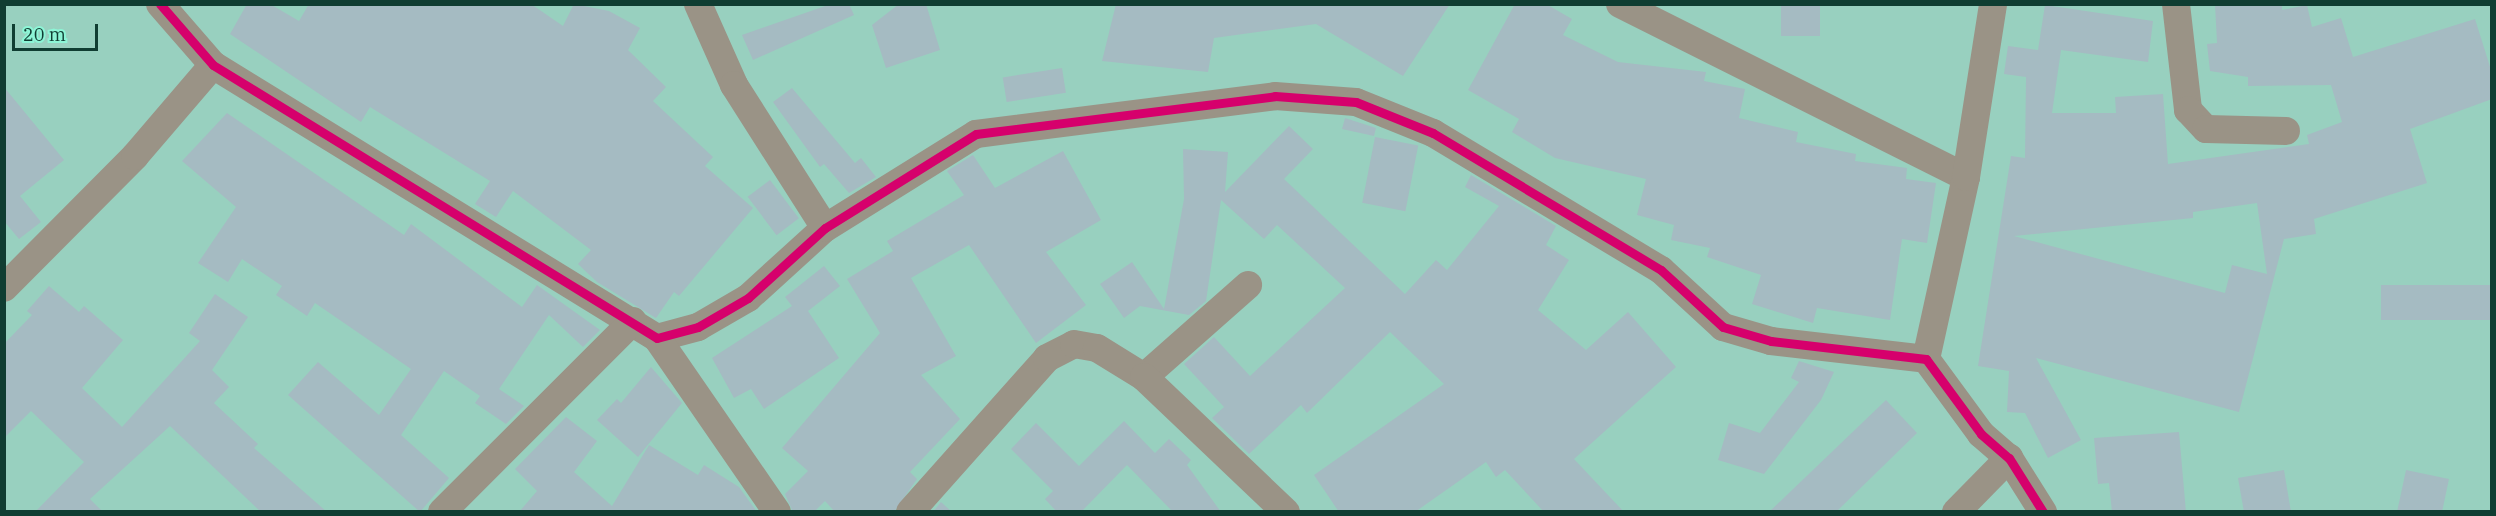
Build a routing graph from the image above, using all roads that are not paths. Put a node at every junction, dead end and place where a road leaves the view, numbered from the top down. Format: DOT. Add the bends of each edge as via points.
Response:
graph roads {
  1 [pos="160,4"];
  2 [pos="698,4"];
  3 [pos="1620,4"];
  4 [pos="1993,4"];
  5 [pos="2176,4"];
  6 [pos="213,65"];
  7 [pos="2286,131"];
  8 [pos="1965,177"];
  9 [pos="825,228"];
  10 [pos="1248,285"];
  11 [pos="4,288"];
  12 [pos="633,321"];
  13 [pos="657,338"];
  14 [pos="1926,359"];
  15 [pos="1144,378"];
  16 [pos="2009,458"];
  17 [pos="442,512"];
  18 [pos="777,512"];
  19 [pos="910,512"];
  20 [pos="1286,512"];
  21 [pos="1956,512"];
  22 [pos="2043,512"];
  1 -- 6 [label="street"];
  2 -- 9 [label="street" via="734,85"];
  3 -- 8 [label="street"];
  4 -- 8 [label="street"];
  5 -- 7 [label="street" via="2188,110 2206,129"];
  6 -- 11 [label="street" via="135,156"];
  6 -- 12 [label="street"];
  8 -- 14 [label="street"];
  9 -- 13 [label="street" via="748,298 698,327"];
  9 -- 14 [label="street" via="976,134 1275,96 1356,102 1433,133 1661,270 1723,327 1770,341"];
  10 -- 15 [label="street"];
  12 -- 13 [label="street"];
  12 -- 17 [label="street"];
  13 -- 18 [label="street"];
  14 -- 16 [label="street" via="1981,434"];
  15 -- 19 [label="street" via="1097,348 1074,344 1047,358"];
  15 -- 20 [label="street"];
  16 -- 21 [label="street"];
  16 -- 22 [label="street"];
}
